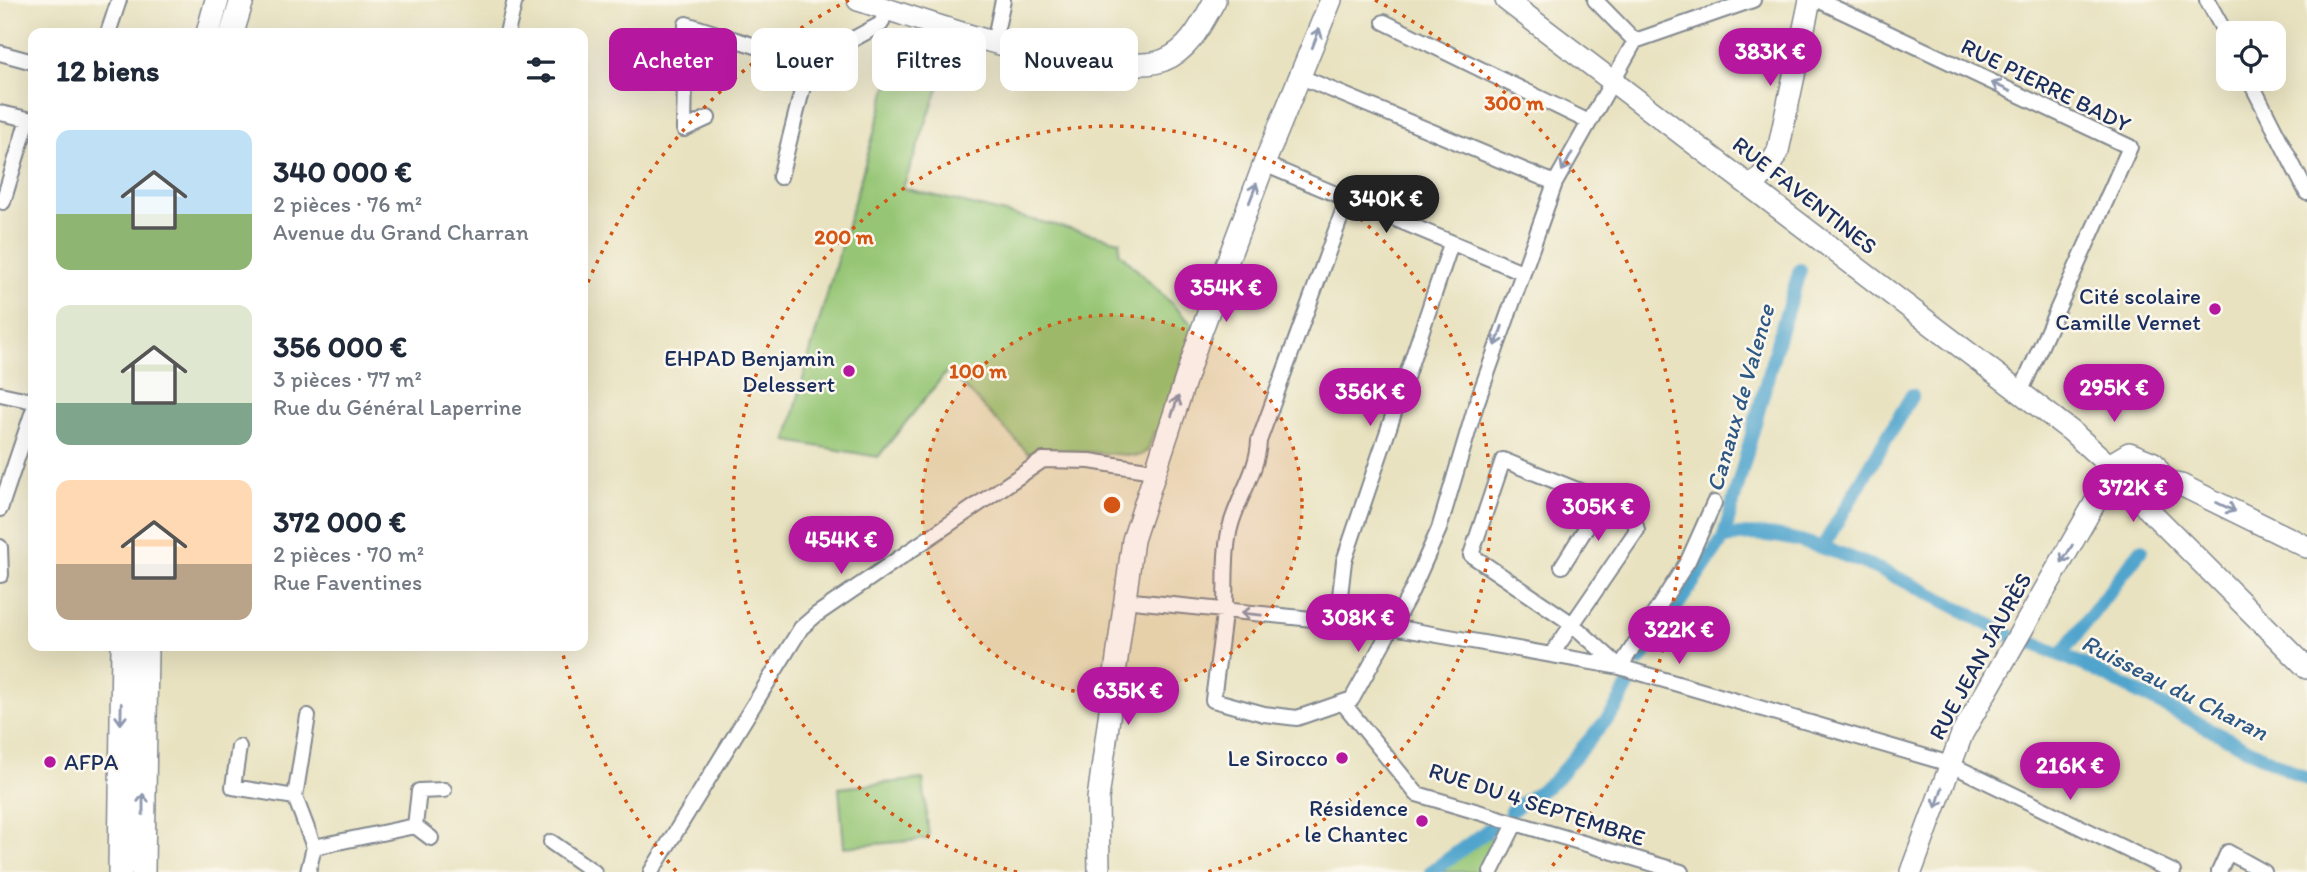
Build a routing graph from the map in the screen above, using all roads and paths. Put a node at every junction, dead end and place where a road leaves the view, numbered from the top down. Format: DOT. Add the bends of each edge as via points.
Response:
graph roads {
  1 [pos="119,0"];
  2 [pos="208,0"];
  3 [pos="217,0"];
  4 [pos="242,0"];
  5 [pos="515,0"];
  6 [pos="858,0"];
  7 [pos="1003,0"];
  8 [pos="1215,0"];
  9 [pos="1331,0"];
  10 [pos="1506,0"];
  11 [pos="1595,0"];
  12 [pos="1753,0"];
  13 [pos="1810,0"];
  14 [pos="1818,0"];
  15 [pos="2207,0"];
  16 [pos="887,9"];
  17 [pos="2219,21"];
  18 [pos="1384,22"];
  19 [pos="110,28"];
  20 [pos="206,28"];
  21 [pos="208,28"];
  22 [pos="234,28"];
  23 [pos="509,28"];
  24 [pos="858,36"];
  25 [pos="1635,41"];
  26 [pos="994,43"];
  27 [pos="751,45"];
  28 [pos="0,53"];
  29 [pos="28,61"];
  30 [pos="1301,77"];
  31 [pos="1613,81"];
  32 [pos="802,91"];
  33 [pos="2255,91"];
  34 [pos="0,113"];
  35 [pos="708,117"];
  36 [pos="1589,122"];
  37 [pos="1264,164"];
  38 [pos="780,177"];
  39 [pos="1555,183"];
  40 [pos="1752,187"];
  41 [pos="2307,193"];
  42 [pos="1347,200"];
  43 [pos="3,202"];
  44 [pos="1451,244"];
  45 [pos="1522,272"];
  46 [pos="2020,393"];
  47 [pos="0,394"];
  48 [pos="28,400"];
  49 [pos="28,426"];
  50 [pos="2071,431"];
  51 [pos="2129,453"];
  52 [pos="1153,471"];
  53 [pos="2112,471"];
  54 [pos="2162,485"];
  55 [pos="2130,492"];
  56 [pos="1604,501"];
  57 [pos="1714,503"];
  58 [pos="0,509"];
  59 [pos="2166,525"];
  60 [pos="0,547"];
  61 [pos="2307,547"];
  62 [pos="1562,566"];
  63 [pos="1,575"];
  64 [pos="1123,600"];
  65 [pos="1224,611"];
  66 [pos="1337,622"];
  67 [pos="1571,623"];
  68 [pos="1392,627"];
  69 [pos="123,651"];
  70 [pos="146,651"];
  71 [pos="1552,654"];
  72 [pos="1620,667"];
  73 [pos="2307,668"];
  74 [pos="1343,703"];
  75 [pos="308,716"];
  76 [pos="239,747"];
  77 [pos="1950,764"];
  78 [pos="444,790"];
  79 [pos="295,797"];
  80 [pos="1515,824"];
  81 [pos="415,826"];
  82 [pos="430,838"];
  83 [pos="551,842"];
  84 [pos="314,847"];
  85 [pos="120,872"];
  86 [pos="143,872"];
  87 [pos="309,872"];
  88 [pos="594,872"];
  89 [pos="651,872"];
  90 [pos="1099,872"];
  91 [pos="1491,872"];
  92 [pos="1681,872"];
  93 [pos="1911,872"];
  94 [pos="2173,872"];
  95 [pos="2219,872"];
  96 [pos="2264,872"];
  1 -- 19 [label="street"];
  2 -- 20 [label="street"];
  3 -- 21 [label="main road"];
  4 -- 22 [label="main road"];
  5 -- 23 [label="street"];
  6 -- 16 [label="street"];
  7 -- 26 [label="street"];
  8 -- 26 [label="street" via="1186,47 1163,61 1078,62"];
  30 -- 9 [label="street, one-way"];
  10 -- 31 [label="street, RUE FAVENTINES"];
  11 -- 25 [label="street"];
  12 -- 25 [label="street"];
  13 -- 40 [label="street" via="1778,151"];
  46 -- 14 [label="street, RUE PIERRE BADY, one-way" via="2130,147"];
  15 -- 17 [label="street"];
  16 -- 24 [label="street" via="881,24"];
  16 -- 26 [label="street"];
  18 -- 36 [label="street"];
  25 -- 31 [label="street"];
  27 -- 35 [label="street" via="686,24 684,129"];
  28 -- 29 [label="street"];
  30 -- 37 [label="street"];
  30 -- 39 [label="street"];
  31 -- 36 [label="street"];
  31 -- 40 [label="street, RUE FAVENTINES"];
  32 -- 38 [label="street"];
  33 -- 41 [label="street"];
  34 -- 43 [label="street" via="28,119"];
  36 -- 39 [label="street, one-way"];
  37 -- 42 [label="street"];
  52 -- 37 [label="street, one-way"];
  39 -- 45 [label="street"];
  40 -- 46 [label="street, RUE FAVENTINES"];
  42 -- 44 [label="street"];
  42 -- 65 [label="street" via="1239,495 1229,530"];
  44 -- 45 [label="street"];
  44 -- 66 [label="street" via="1344,561"];
  45 -- 68 [label="street, one-way" via="1439,529"];
  46 -- 50 [label="street, RUE FAVENTINES"];
  47 -- 48 [label="street"];
  49 -- 58 [label="street"];
  50 -- 51 [label="street, RUE FAVENTINES"];
  50 -- 53 [label="street, RUE FAVENTINES"];
  51 -- 53 [label="street" via="2118,458"];
  51 -- 54 [label="street" via="2154,463 2164,475"];
  52 -- 64 [label="street" via="1133,540"];
  52 -- 89 [label="street" via="1090,461 1043,460 816,615 801,628"];
  53 -- 55 [label="street"];
  53 -- 77 [label="street, RUE JEAN JAURÈS, one-way" via="1962,734"];
  54 -- 55 [label="street"];
  54 -- 59 [label="street"];
  54 -- 61 [label="street, one-way" via="2187,488"];
  55 -- 59 [label="street"];
  56 -- 62 [label="street"];
  56 -- 67 [label="street" via="1632,512 1637,530"];
  56 -- 67 [label="street" via="1503,460 1471,555"];
  57 -- 72 [label="street" via="1688,561"];
  59 -- 73 [label="street"];
  60 -- 63 [label="street"];
  64 -- 65 [label="street"];
  64 -- 90 [label="street" via="1098,799"];
  66 -- 65 [label="street, one-way"];
  65 -- 74 [label="street" via="1213,700 1297,718"];
  66 -- 68 [label="street"];
  67 -- 71 [label="street"];
  67 -- 72 [label="street"];
  68 -- 71 [label="street"];
  68 -- 74 [label="street" via="1352,699"];
  69 -- 85 [label="main road, one-way"];
  86 -- 70 [label="main road, one-way"];
  71 -- 72 [label="street"];
  72 -- 77 [label="street"];
  74 -- 80 [label="street, RUE DU 4 SEPTEMBRE" via="1417,794"];
  75 -- 79 [label="street"];
  76 -- 79 [label="street" via="233,787"];
  77 -- 93 [label="street, RUE JEAN JAURÈS, one-way"];
  77 -- 94 [label="street"];
  78 -- 81 [label="street" via="419,791"];
  79 -- 84 [label="street"];
  80 -- 91 [label="street"];
  80 -- 92 [label="street, RUE DU 4 SEPTEMBRE"];
  81 -- 82 [label="street"];
  81 -- 84 [label="street"];
  83 -- 88 [label="street"];
  84 -- 87 [label="street"];
  95 -- 96 [label="street" via="2228,852"];
}
